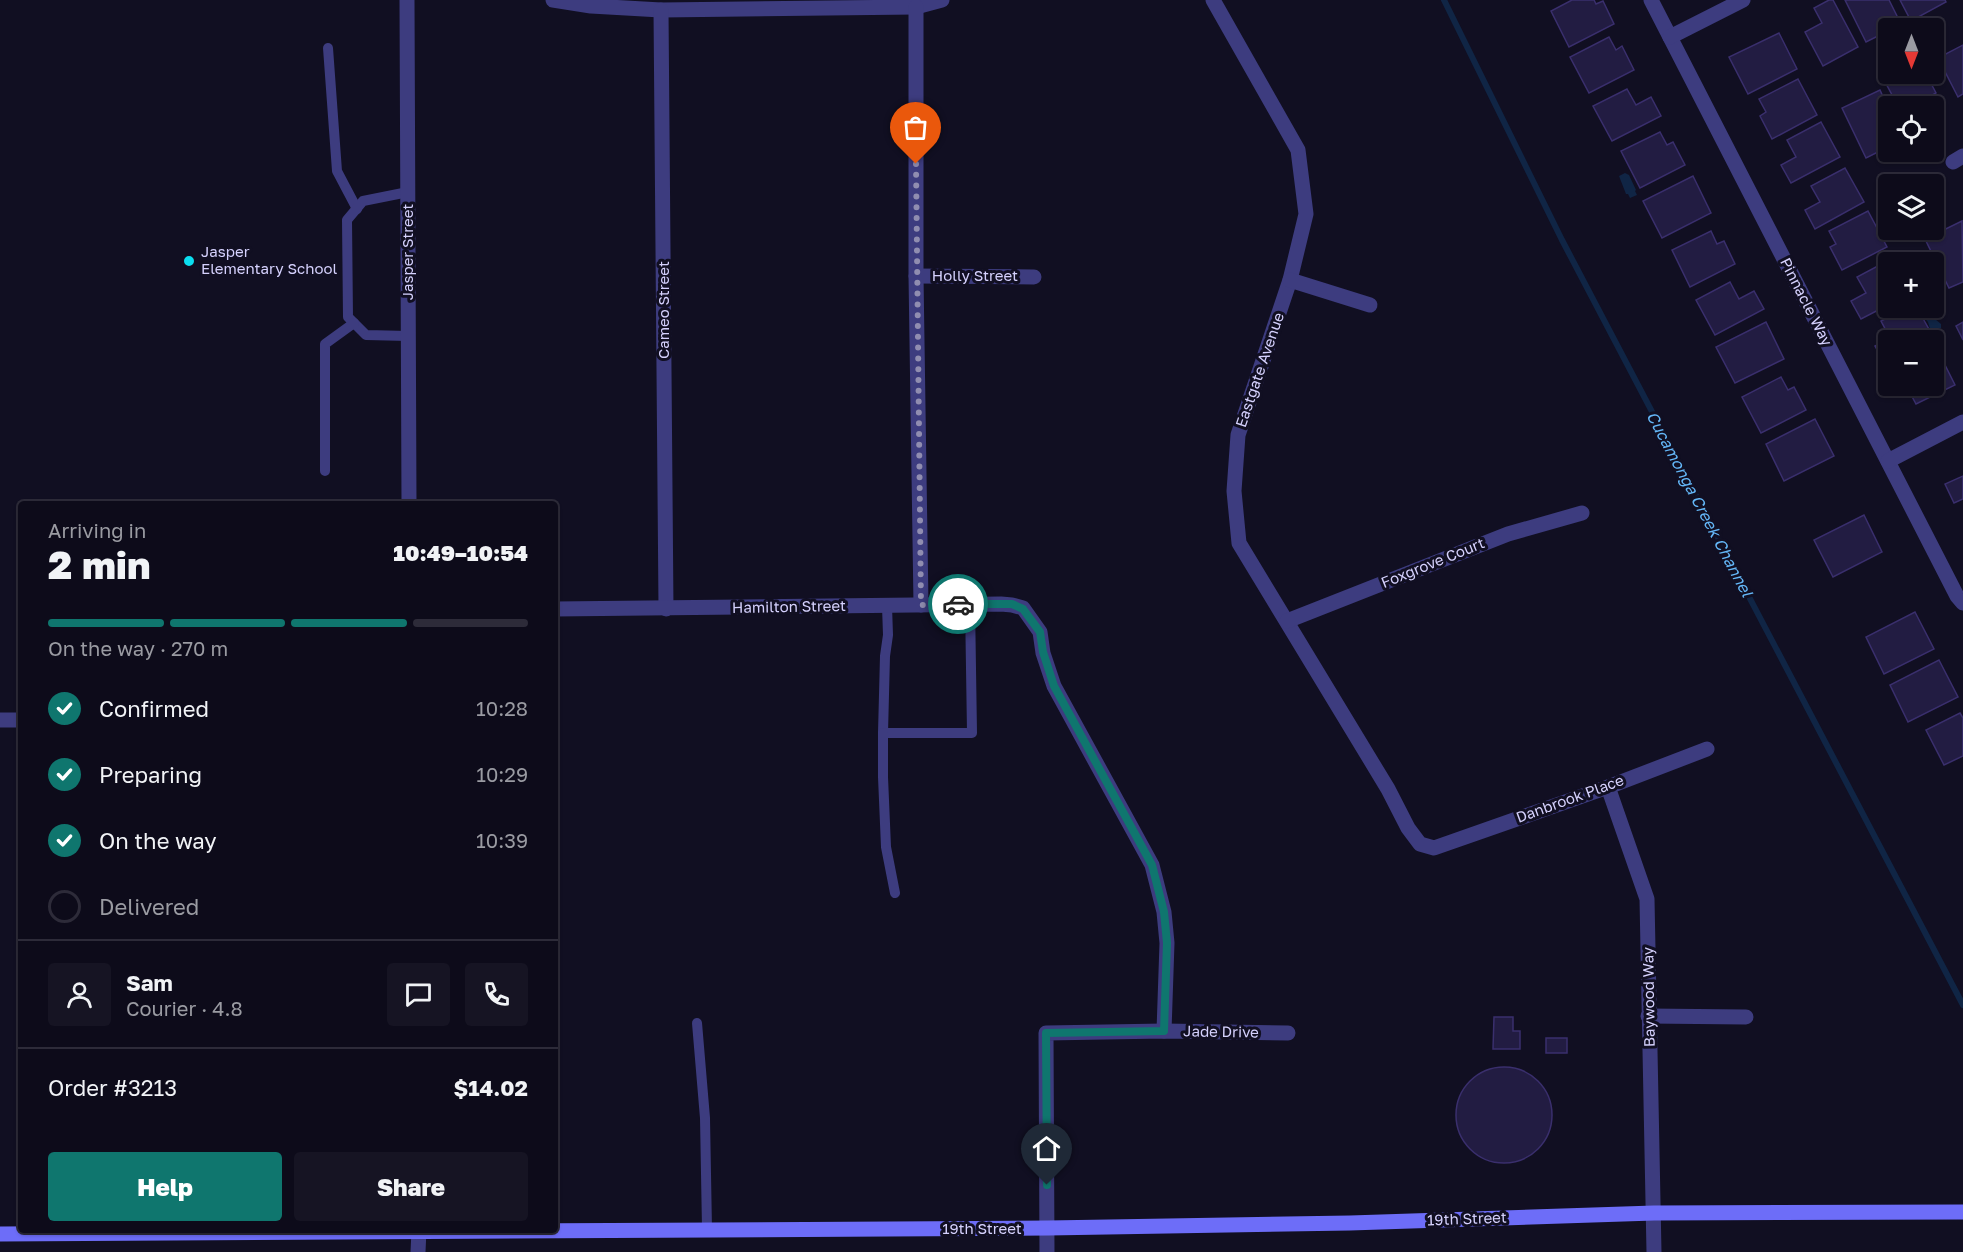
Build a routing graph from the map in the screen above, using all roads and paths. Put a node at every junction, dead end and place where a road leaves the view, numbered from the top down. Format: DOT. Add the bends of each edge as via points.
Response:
graph roads {
  1 [pos="407,0"];
  2 [pos="553,0"];
  3 [pos="942,0"];
  4 [pos="1213,0"];
  5 [pos="1651,0"];
  6 [pos="1743,0"];
  7 [pos="916,7"];
  8 [pos="662,10"];
  9 [pos="1670,38"];
  10 [pos="328,48"];
  11 [pos="408,192"];
  12 [pos="357,209"];
  13 [pos="916,276"];
  14 [pos="1034,277"];
  15 [pos="1290,280"];
  16 [pos="1370,305"];
  17 [pos="354,323"];
  18 [pos="408,336"];
  19 [pos="1963,422"];
  20 [pos="1888,461"];
  21 [pos="326,471"];
  22 [pos="409,501"];
  23 [pos="1582,513"];
  24 [pos="1963,603"];
  25 [pos="970,604"];
  26 [pos="921,605"];
  27 [pos="887,606"];
  28 [pos="558,609"];
  29 [pos="666,609"];
  30 [pos="1287,621"];
  31 [pos="0,720"];
  32 [pos="18,720"];
  33 [pos="883,733"];
  34 [pos="1707,749"];
  35 [pos="1608,787"];
  36 [pos="1434,848"];
  37 [pos="895,893"];
  38 [pos="1648,1016"];
  39 [pos="1746,1017"];
  40 [pos="697,1023"];
  41 [pos="1164,1031"];
  42 [pos="1288,1033"];
  43 [pos="1963,1212"];
  44 [pos="1654,1213"];
  45 [pos="1048,1228"];
  46 [pos="707,1229"];
  47 [pos="558,1230"];
  48 [pos="105,1233"];
  49 [pos="419,1233"];
  50 [pos="0,1234"];
  51 [pos="418,1252"];
  52 [pos="1047,1252"];
  53 [pos="1654,1252"];
  1 -- 11 [label="street, Jasper Street"];
  2 -- 8 [label="street"];
  3 -- 7 [label="street"];
  4 -- 15 [label="street, Eastgate Avenue" via="1298,150 1306,214"];
  5 -- 9 [label="street, Pinnacle Way"];
  6 -- 9 [label="street"];
  7 -- 8 [label="street"];
  7 -- 13 [label="street"];
  8 -- 29 [label="street, Cameo Street"];
  9 -- 20 [label="street, Pinnacle Way"];
  10 -- 12 [label="lane" via="337,171"];
  11 -- 12 [label="lane" via="363,201"];
  11 -- 18 [label="street, Jasper Street"];
  12 -- 17 [label="lane" via="347,220 348,317"];
  13 -- 14 [label="street, Holly Street"];
  13 -- 26 [label="street"];
  15 -- 16 [label="street"];
  15 -- 30 [label="street, Eastgate Avenue" via="1238,435 1234,491 1239,543"];
  17 -- 18 [label="lane" via="366,335"];
  17 -- 21 [label="lane" via="326,344"];
  18 -- 22 [label="street, Jasper Street"];
  19 -- 20 [label="street"];
  20 -- 24 [label="street, Pinnacle Way"];
  23 -- 30 [label="street, Foxgrove Court" via="1508,534"];
  25 -- 26 [label="street, Hamilton Street"];
  25 -- 33 [label="lane" via="972,733"];
  25 -- 41 [label="street, Hamilton Street" via="1012,604 1023,609 1040,632 1054,686 1152,865 1167,943"];
  26 -- 27 [label="street, Hamilton Street"];
  27 -- 29 [label="street, Hamilton Street"];
  27 -- 33 [label="lane"];
  28 -- 29 [label="street, Hamilton Street"];
  30 -- 36 [label="street, Eastgate Avenue" via="1408,828 1420,844"];
  31 -- 32 [label="street"];
  33 -- 37 [label="lane" via="886,847"];
  34 -- 35 [label="street, Danbrook Place"];
  35 -- 36 [label="street, Danbrook Place"];
  35 -- 38 [label="street, Baywood Way" via="1647,899"];
  38 -- 39 [label="street"];
  38 -- 44 [label="street, Baywood Way"];
  40 -- 46 [label="lane" via="705,1118"];
  41 -- 42 [label="street, Jade Drive"];
  41 -- 45 [label="street, Jade Drive" via="1046,1033"];
  43 -- 44 [label="main road, 19th Street"];
  44 -- 45 [label="main road, 19th Street"];
  44 -- 53 [label="street, Baywood Way"];
  45 -- 46 [label="main road, 19th Street"];
  45 -- 52 [label="street"];
  46 -- 47 [label="main road, 19th Street"];
  48 -- 50 [label="main road, 19th Street"];
  49 -- 51 [label="street"];
}
